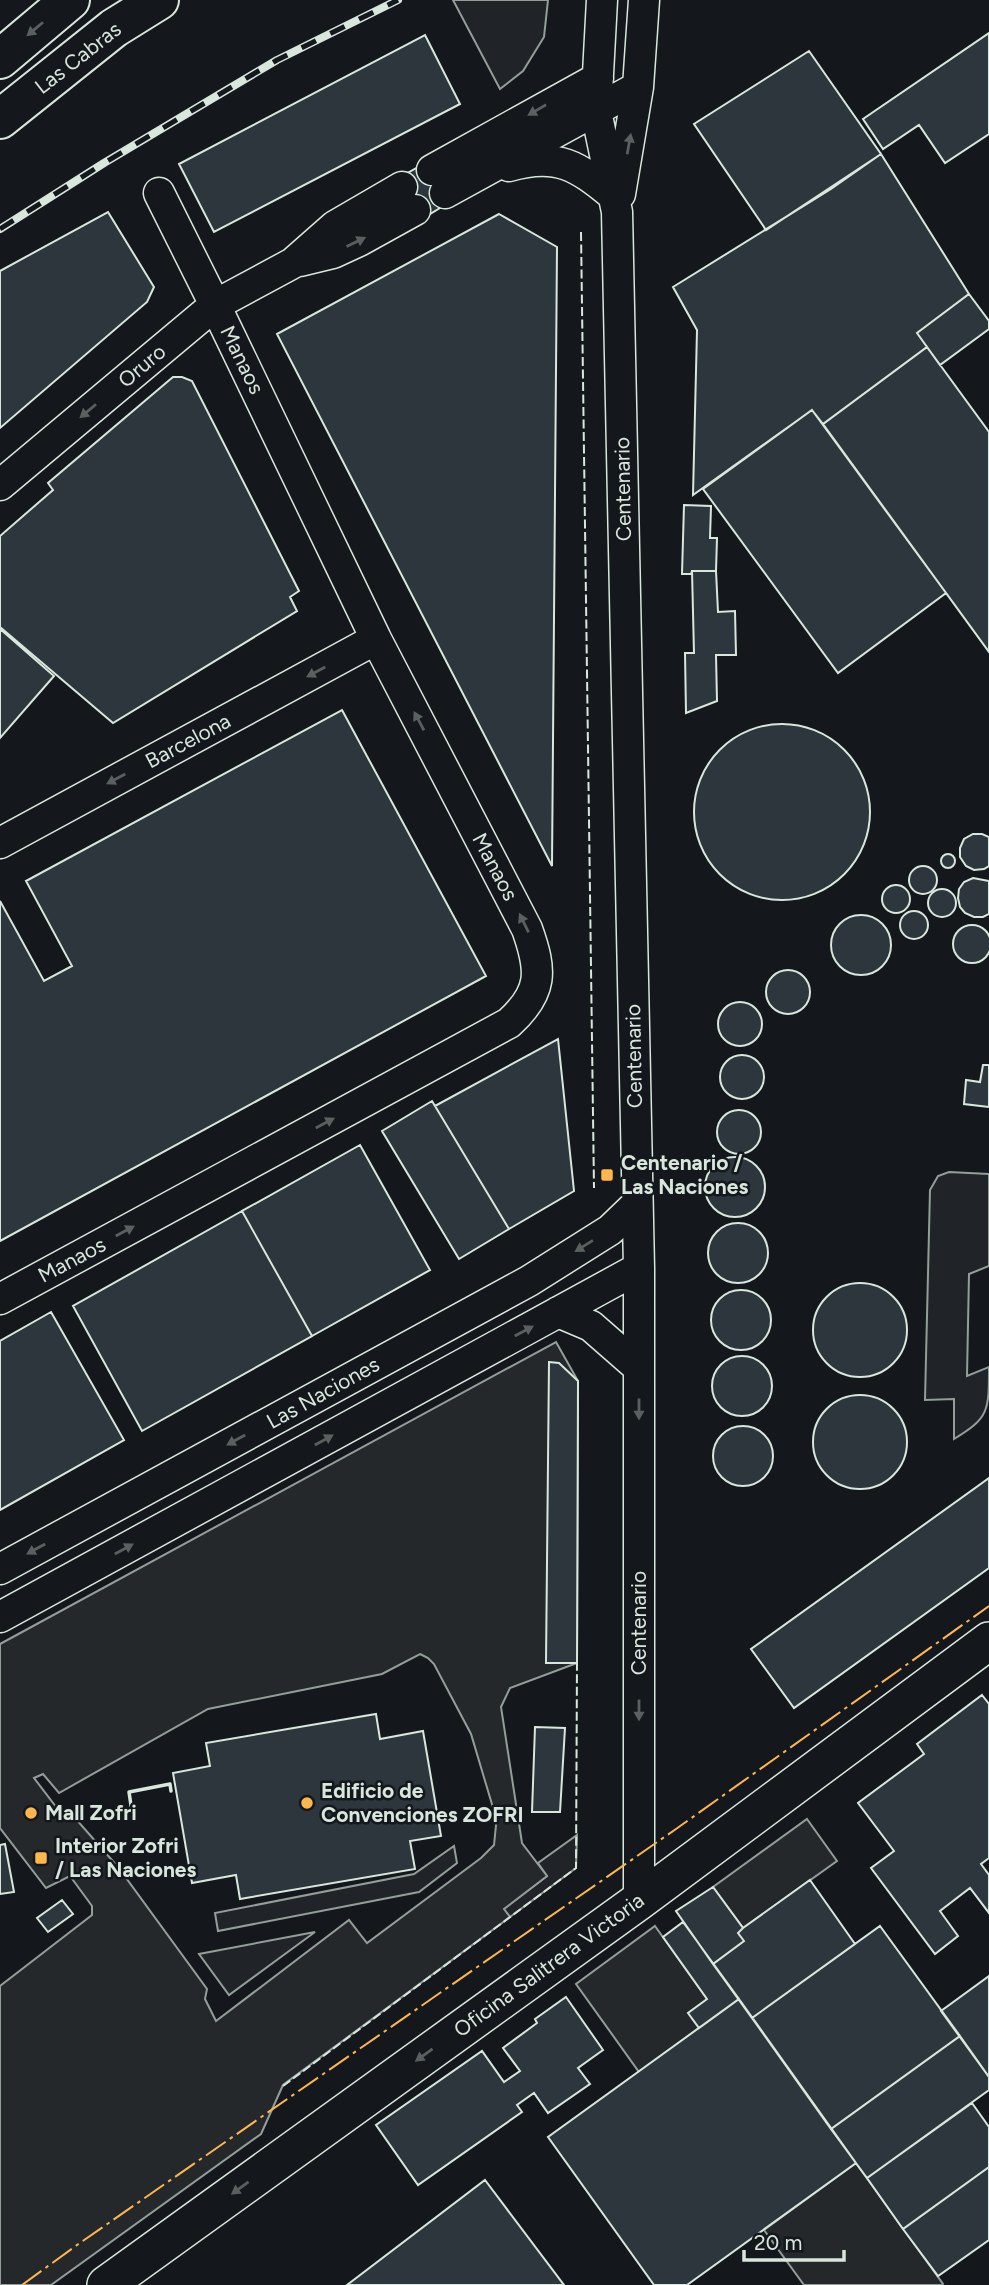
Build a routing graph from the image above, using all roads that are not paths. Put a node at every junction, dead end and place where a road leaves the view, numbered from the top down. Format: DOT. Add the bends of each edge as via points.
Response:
graph roads {
  1 [pos="70,0"];
  2 [pos="159,0"];
  3 [pos="602,0"];
  4 [pos="644,0"];
  5 [pos="0,59"];
  6 [pos="598,78"];
  7 [pos="638,87"];
  8 [pos="596,111"];
  9 [pos="0,119"];
  10 [pos="482,174"];
  11 [pos="159,193"];
  12 [pos="408,199"];
  13 [pos="616,204"];
  14 [pos="215,305"];
  15 [pos="0,485"];
  16 [pos="376,639"];
  17 [pos="0,843"];
  18 [pos="638,1204"];
  19 [pos="639,1268"];
  20 [pos="0,1298"];
  21 [pos="558,1312"];
  22 [pos="639,1368"];
  23 [pos="0,1569"];
  24 [pos="0,1617"];
  25 [pos="989,1641"];
  26 [pos="639,1900"];
  27 [pos="106,2285"];
  1 -- 5 [label="main road, one-way"];
  2 -- 9 [label="main road, Las Cabras" via="114,28"];
  3 -- 6 [label="street, Centenario"];
  4 -- 7 [label="street, Centenario"];
  6 -- 8 [label="street, Centenario"];
  6 -- 10 [label="street, one-way" via="439,182"];
  7 -- 8 [label="street"];
  13 -- 7 [label="street, Centenario, one-way"];
  8 -- 10 [label="street"];
  8 -- 13 [label="street, Centenario"];
  10 -- 13 [label="street" via="533,159 568,164 586,172"];
  11 -- 14 [label="street, Manaos"];
  12 -- 14 [label="street, Oruro" via="335,226 293,263"];
  13 -- 18 [label="street, Centenario"];
  14 -- 15 [label="street, Oruro, one-way"];
  14 -- 16 [label="street, Manaos"];
  16 -- 17 [label="street, Barcelona, one-way"];
  20 -- 16 [label="street, Manaos, one-way" via="509,1023 525,1008 535,988 536,956 527,929"];
  18 -- 19 [label="street, Centenario"];
  18 -- 23 [label="street, Las Naciones, one-way" via="610,1230 529,1281"];
  19 -- 21 [label="street, Las Naciones"];
  19 -- 22 [label="street, Centenario"];
  21 -- 22 [label="street" via="591,1326"];
  24 -- 21 [label="street, Las Naciones, one-way"];
  22 -- 26 [label="street, Centenario, one-way"];
  25 -- 26 [label="street, Oficina Salitrera Victoria"];
  26 -- 27 [label="street, Oficina Salitrera Victoria, one-way"];
}
